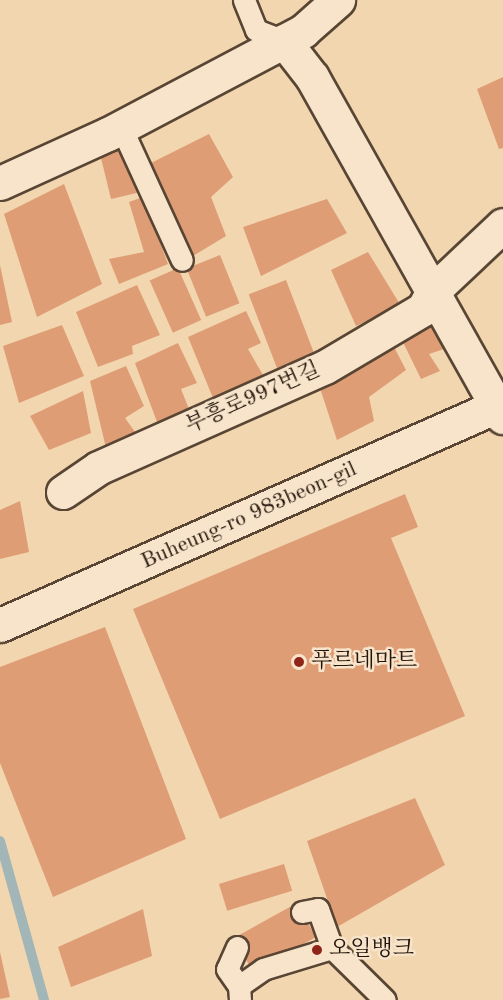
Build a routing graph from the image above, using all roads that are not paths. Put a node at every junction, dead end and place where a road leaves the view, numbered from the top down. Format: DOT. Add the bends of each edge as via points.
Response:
graph roads {
  1 [pos="244,0"];
  2 [pos="338,0"];
  3 [pos="284,41"];
  4 [pos="121,127"];
  5 [pos="0,183"];
  6 [pos="503,225"];
  7 [pos="182,260"];
  8 [pos="433,291"];
  9 [pos="500,412"];
  10 [pos="63,492"];
  11 [pos="0,625"];
  12 [pos="302,912"];
  13 [pos="237,947"];
  14 [pos="332,948"];
  15 [pos="239,993"];
  16 [pos="385,1000"];
  1 -- 3 [label="lane" via="256,30"];
  2 -- 3 [label="street"];
  3 -- 4 [label="street"];
  3 -- 8 [label="street" via="312,77"];
  4 -- 5 [label="street"];
  4 -- 7 [label="lane"];
  6 -- 8 [label="street, 부흥로997번길"];
  8 -- 9 [label="street"];
  8 -- 10 [label="street, 부흥로997번길" via="423,309 325,367 98,468"];
  9 -- 11 [label="street, Buheung-ro 983beon-gil"];
  12 -- 14 [label="lane" via="318,909"];
  13 -- 15 [label="lane" via="227,969"];
  14 -- 15 [label="lane" via="263,969"];
  14 -- 16 [label="lane"];
}
